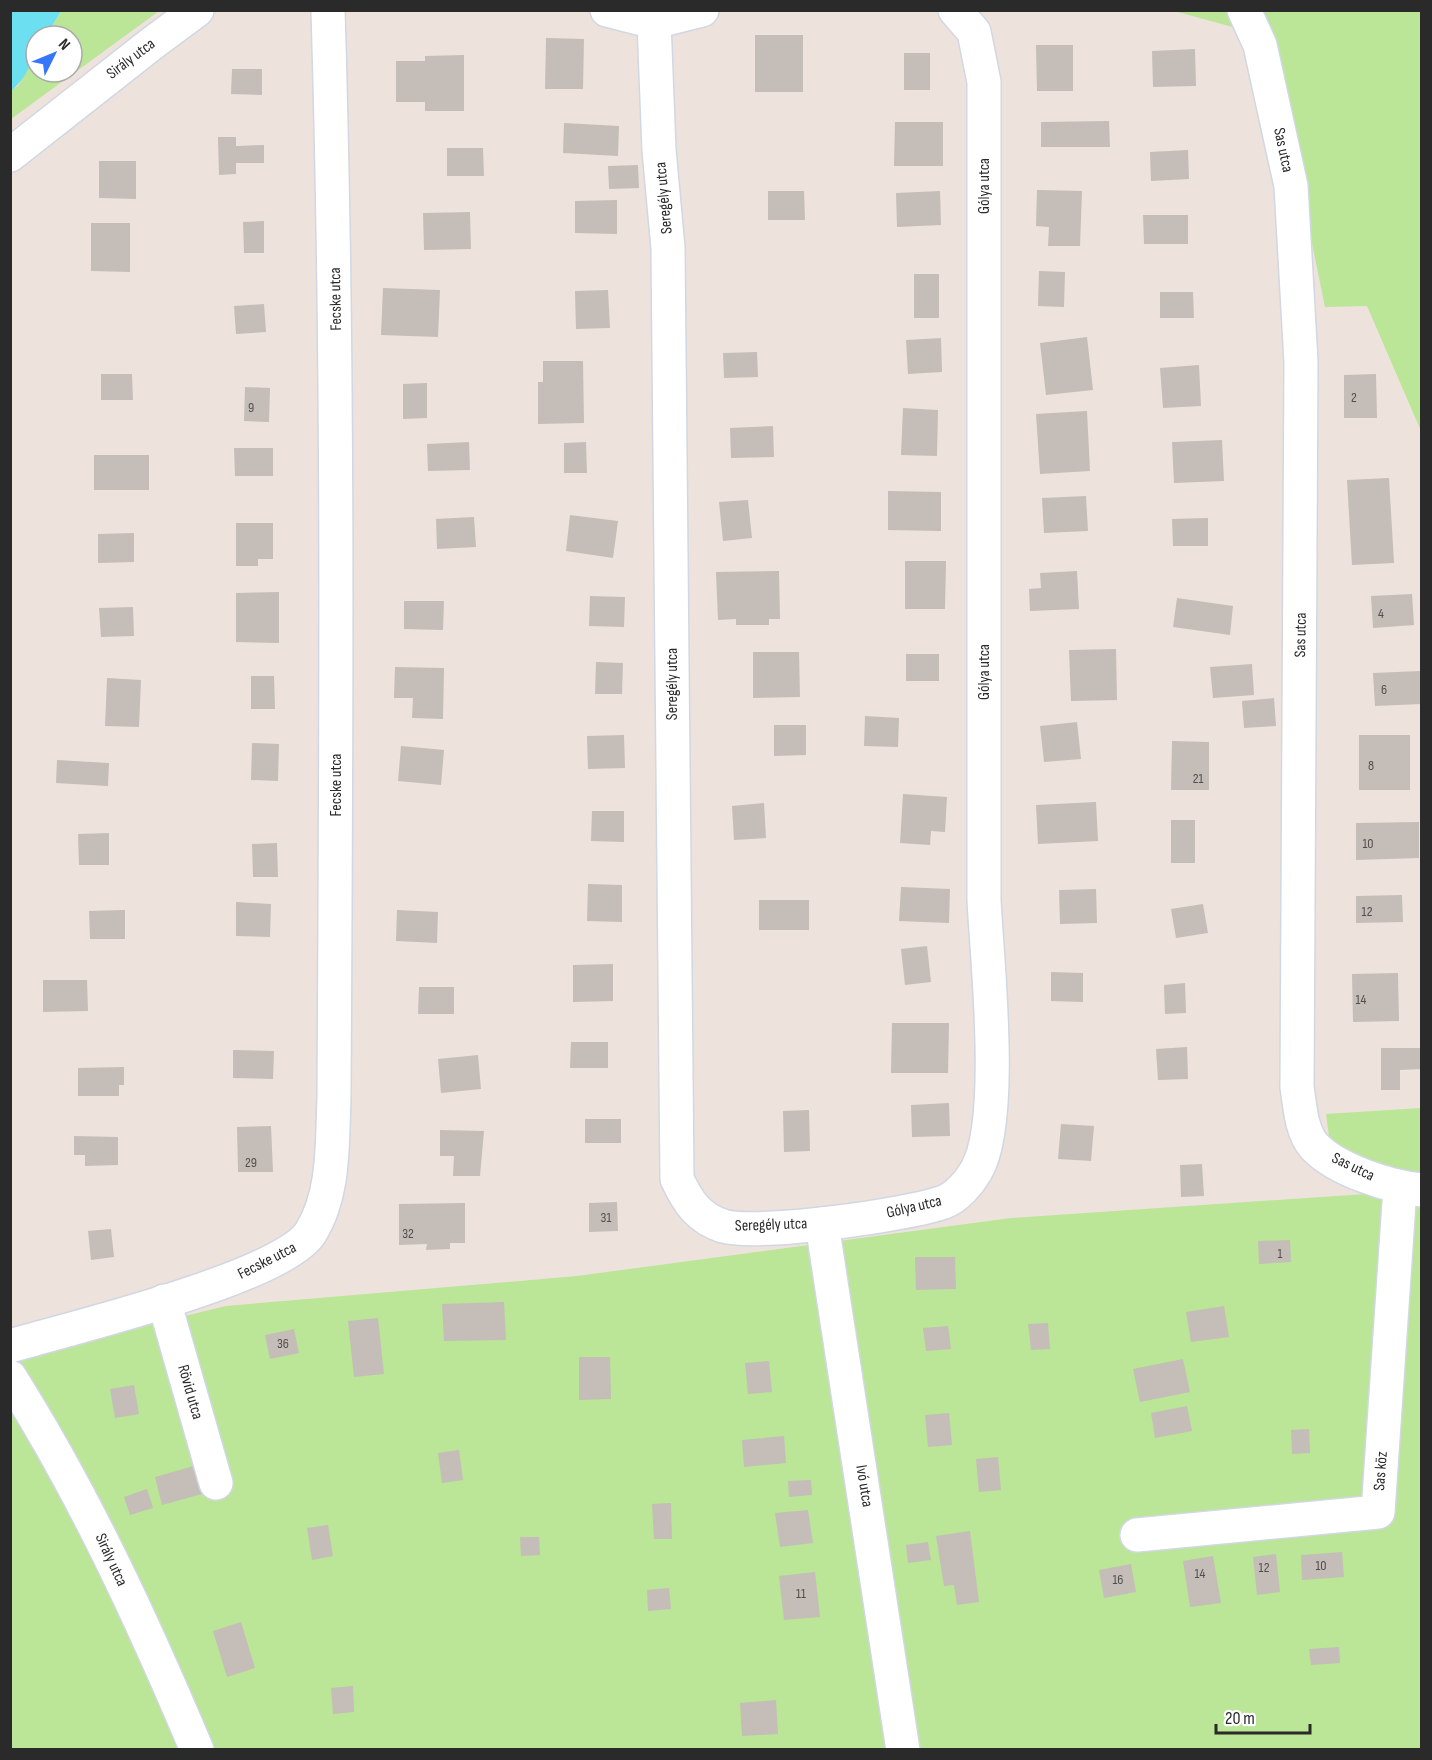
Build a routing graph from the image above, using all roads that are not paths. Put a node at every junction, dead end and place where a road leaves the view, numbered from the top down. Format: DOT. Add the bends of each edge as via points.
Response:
graph roads {
  1 [pos="197,10"];
  2 [pos="328,10"];
  3 [pos="607,10"];
  4 [pos="702,10"];
  5 [pos="955,10"];
  6 [pos="1244,10"];
  7 [pos="654,22"];
  8 [pos="10,155"];
  9 [pos="1411,1189"];
  10 [pos="822,1224"];
  11 [pos="165,1301"];
  12 [pos="10,1346"];
  13 [pos="10,1377"];
  14 [pos="216,1483"];
  15 [pos="1137,1535"];
  16 [pos="197,1749"];
  17 [pos="903,1749"];
  1 -- 8 [label="street, Sirály utca"];
  2 -- 11 [label="street, Fecske utca" via="336,246 338,518 334,1098 328,1186 310,1234 298,1246 238,1276"];
  3 -- 7 [label="street"];
  4 -- 7 [label="street"];
  5 -- 10 [label="street, Gólya utca" via="974,32 984,82 984,889 991,1028 986,1146 964,1188 945,1202"];
  6 -- 9 [label="street, Sas utca" via="1260,45 1291,186 1301,362 1297,1087 1302,1121 1314,1145 1340,1164"];
  7 -- 10 [label="street, Seregély utca" via="668,248 677,1179 698,1214 724,1226 756,1229"];
  9 -- 15 [label="street, Sas köz" via="1378,1512"];
  10 -- 17 [label="street, Ivó utca"];
  11 -- 12 [label="street, Fecske utca"];
  11 -- 14 [label="street, Rövid utca"];
  13 -- 16 [label="street, Sirály utca" via="92,1522"];
}
